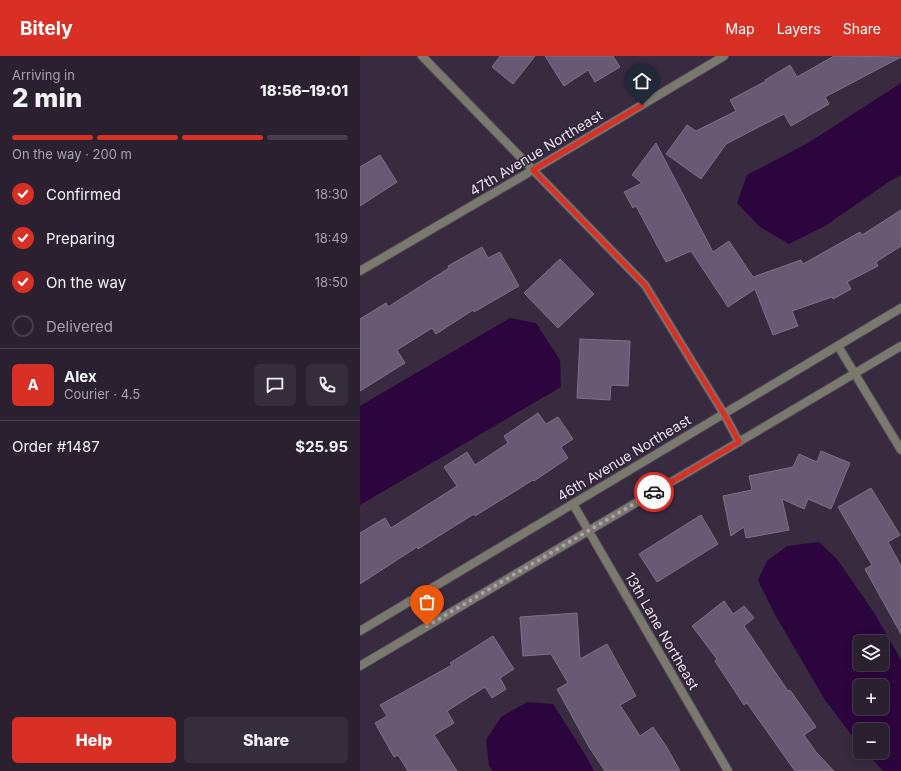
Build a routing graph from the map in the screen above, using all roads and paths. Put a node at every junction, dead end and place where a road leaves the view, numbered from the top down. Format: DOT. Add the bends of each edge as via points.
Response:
graph roads {
  1 [pos="422,56"];
  2 [pos="724,56"];
  3 [pos="533,170"];
  4 [pos="360,271"];
  5 [pos="901,308"];
  6 [pos="838,346"];
  7 [pos="901,346"];
  8 [pos="854,373"];
  9 [pos="724,414"];
  10 [pos="739,442"];
  11 [pos="901,450"];
  12 [pos="573,504"];
  13 [pos="588,531"];
  14 [pos="360,631"];
  15 [pos="360,666"];
  16 [pos="728,771"];
  1 -- 3 [label="street"];
  2 -- 3 [label="street, 47th Avenue Northeast"];
  3 -- 4 [label="street, 47th Avenue Northeast"];
  3 -- 9 [label="street" via="645,285"];
  5 -- 6 [label="street, 46th Avenue Northeast"];
  6 -- 8 [label="street"];
  6 -- 9 [label="street, 46th Avenue Northeast"];
  7 -- 8 [label="street"];
  8 -- 10 [label="street"];
  8 -- 11 [label="street"];
  9 -- 10 [label="street"];
  9 -- 12 [label="street, 46th Avenue Northeast"];
  10 -- 13 [label="street"];
  12 -- 13 [label="street, 13th Lane Northeast"];
  12 -- 14 [label="street, 46th Avenue Northeast"];
  13 -- 15 [label="street"];
  13 -- 16 [label="street, 13th Lane Northeast"];
}
